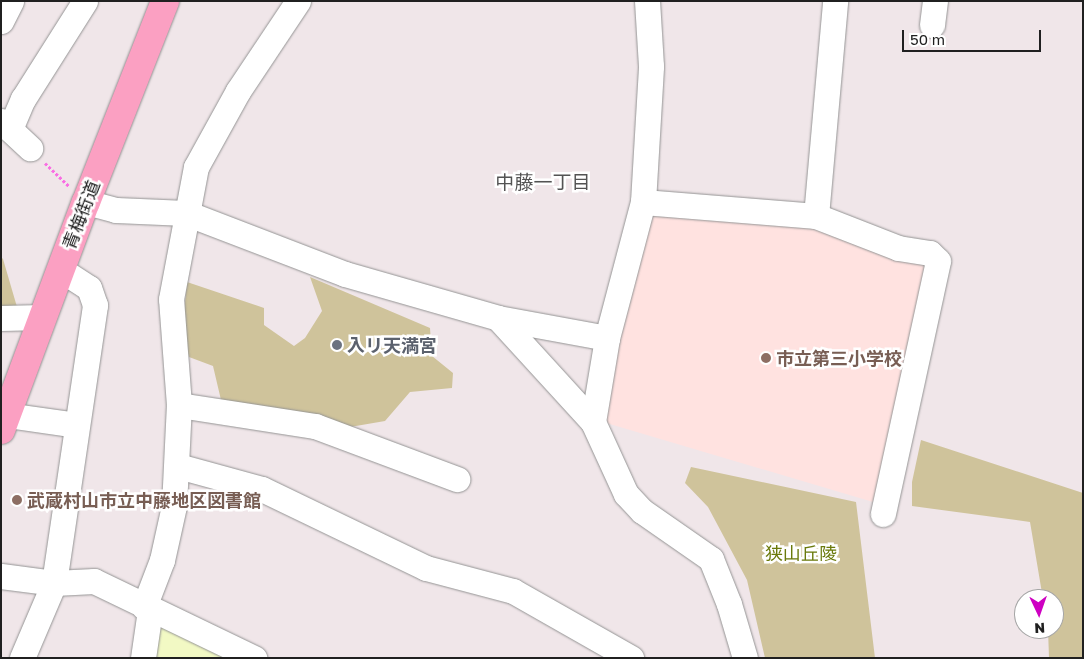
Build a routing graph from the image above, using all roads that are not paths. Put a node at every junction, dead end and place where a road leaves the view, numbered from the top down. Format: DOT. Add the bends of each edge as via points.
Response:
graph roads {
  1 [pos="11,1"];
  2 [pos="85,1"];
  3 [pos="165,1"];
  4 [pos="298,1"];
  5 [pos="647,1"];
  6 [pos="835,1"];
  7 [pos="1,21"];
  8 [pos="6,125"];
  9 [pos="30,148"];
  10 [pos="86,202"];
  11 [pos="643,202"];
  12 [pos="186,213"];
  13 [pos="816,216"];
  14 [pos="61,270"];
  15 [pos="43,317"];
  16 [pos="1,318"];
  17 [pos="498,318"];
  18 [pos="607,338"];
  19 [pos="178,405"];
  20 [pos="4,422"];
  21 [pos="593,422"];
  22 [pos="76,425"];
  23 [pos="178,466"];
  24 [pos="457,478"];
  25 [pos="883,514"];
  26 [pos="1,576"];
  27 [pos="54,583"];
  28 [pos="147,609"];
  29 [pos="22,658"];
  30 [pos="144,658"];
  31 [pos="254,658"];
  32 [pos="631,658"];
  33 [pos="745,658"];
  1 -- 7 [label="street"];
  2 -- 8 [label="street"];
  3 -- 10 [label="main road, 青梅街道"];
  4 -- 12 [label="street" via="214,132 196,167"];
  5 -- 11 [label="street" via="651,66"];
  6 -- 13 [label="street"];
  8 -- 9 [label="street"];
  10 -- 12 [label="street" via="116,210"];
  10 -- 14 [label="main road, 青梅街道"];
  11 -- 13 [label="street"];
  11 -- 18 [label="street"];
  12 -- 17 [label="street" via="344,274"];
  12 -- 19 [label="street" via="172,299"];
  13 -- 25 [label="street" via="898,248 930,253 938,261"];
  14 -- 15 [label="main road, 青梅街道"];
  14 -- 22 [label="street" via="88,288 95,305"];
  15 -- 16 [label="street"];
  15 -- 20 [label="main road, 青梅街道"];
  17 -- 18 [label="street"];
  17 -- 21 [label="street"];
  18 -- 21 [label="street"];
  19 -- 23 [label="street"];
  19 -- 24 [label="street" via="315,426"];
  20 -- 22 [label="street"];
  21 -- 33 [label="street" via="626,494 642,510 711,559"];
  22 -- 27 [label="street"];
  23 -- 28 [label="street" via="174,506"];
  23 -- 32 [label="street" via="262,489 426,568 513,591"];
  26 -- 27 [label="street"];
  27 -- 28 [label="street" via="94,581"];
  27 -- 29 [label="street"];
  28 -- 30 [label="street"];
  28 -- 31 [label="street"];
}
